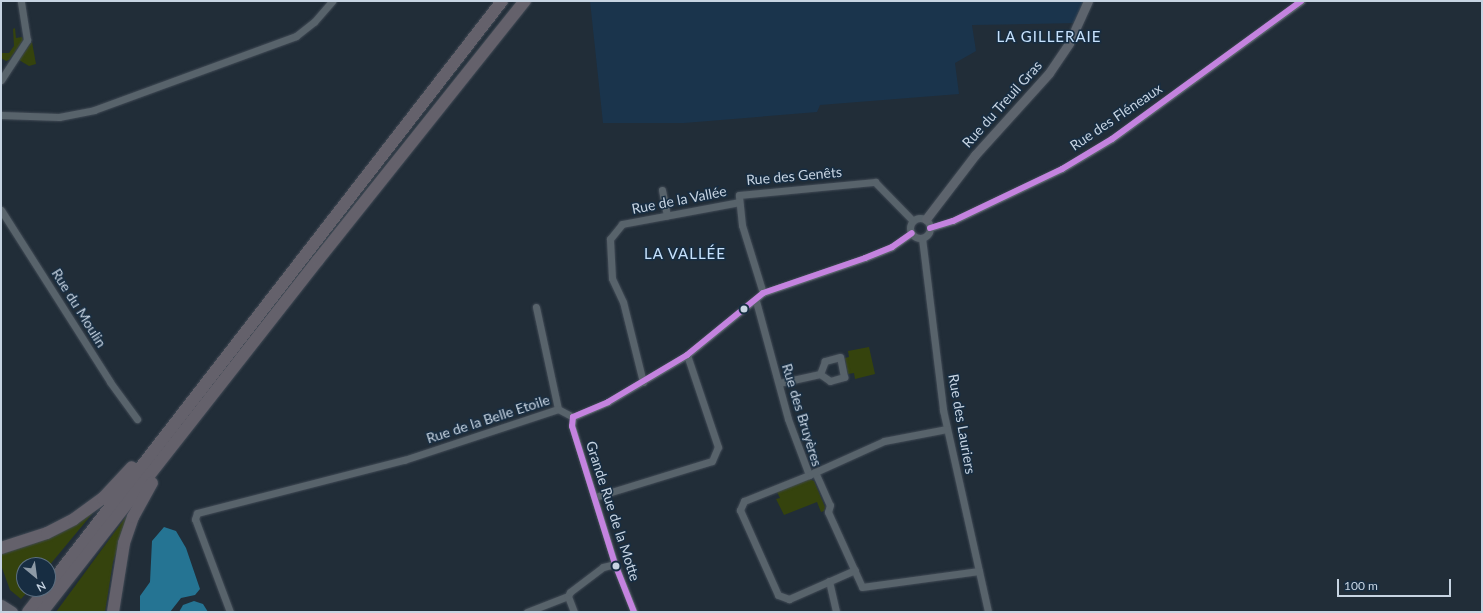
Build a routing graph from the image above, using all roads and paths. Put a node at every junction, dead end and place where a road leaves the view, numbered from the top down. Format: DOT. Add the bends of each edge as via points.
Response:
graph roads {
  1 [pos="21,1"];
  2 [pos="332,1"];
  3 [pos="502,1"];
  4 [pos="517,1"];
  5 [pos="525,1"];
  6 [pos="1088,1"];
  7 [pos="1301,1"];
  8 [pos="1,80"];
  9 [pos="1,115"];
  10 [pos="662,190"];
  11 [pos="739,202"];
  12 [pos="360,207"];
  13 [pos="1,210"];
  14 [pos="667,216"];
  15 [pos="926,219"];
  16 [pos="913,221"];
  17 [pos="930,228"];
  18 [pos="912,233"];
  19 [pos="922,238"];
  20 [pos="763,293"];
  21 [pos="756,301"];
  22 [pos="536,307"];
  23 [pos="687,355"];
  24 [pos="820,374"];
  25 [pos="643,382"];
  26 [pos="779,383"];
  27 [pos="558,409"];
  28 [pos="573,417"];
  29 [pos="179,418"];
  30 [pos="137,419"];
  31 [pos="947,429"];
  32 [pos="186,430"];
  33 [pos="812,473"];
  34 [pos="595,497"];
  35 [pos="1,548"];
  36 [pos="615,564"];
  37 [pos="855,570"];
  38 [pos="979,572"];
  39 [pos="56,576"];
  40 [pos="829,581"];
  41 [pos="568,596"];
  42 [pos="43,597"];
  43 [pos="37,610"];
  44 [pos="113,612"];
  45 [pos="230,612"];
  46 [pos="527,612"];
  47 [pos="574,612"];
  48 [pos="634,612"];
  49 [pos="836,612"];
  50 [pos="988,612"];
  1 -- 8 [label="street" via="27,40"];
  2 -- 9 [label="street" via="314,22 296,36 94,110 59,117"];
  3 -- 29 [label="highway"];
  4 -- 12 [label="highway"];
  5 -- 12 [label="highway"];
  6 -- 15 [label="street, Rue du Treuil Gras" via="1069,43 1049,74 975,155"];
  7 -- 17 [label="street, Rue des Fléneaux" via="1112,139 1062,169 953,221"];
  10 -- 14 [label="street"];
  11 -- 14 [label="street, Rue de la Vallée"];
  11 -- 16 [label="street, Rue des Genêts" via="739,195 872,182 881,186"];
  11 -- 20 [label="street, Rue des Genêts" via="742,225"];
  12 -- 32 [label="highway"];
  13 -- 30 [label="street, Rue du Moulin" via="110,382"];
  14 -- 25 [label="street, Rue de la Vallée" via="622,224 610,238 612,278 623,302"];
  15 -- 16 [label="street"];
  15 -- 17 [label="street"];
  16 -- 18 [label="street" via="910,228"];
  17 -- 19 [label="street" via="929,234"];
  18 -- 19 [label="street"];
  18 -- 20 [label="street" via="892,247 865,258"];
  19 -- 31 [label="street, Rue des Lauriers"];
  20 -- 21 [label="street"];
  21 -- 23 [label="street"];
  21 -- 26 [label="street, Rue des Bruyères"];
  22 -- 27 [label="street"];
  23 -- 25 [label="street"];
  23 -- 34 [label="street" via="718,447 712,461"];
  24 -- 26 [label="street"];
  25 -- 28 [label="street" via="608,402"];
  26 -- 33 [label="street, Rue des Bruyères" via="788,419"];
  27 -- 28 [label="street, Rue de la Belle Etoile"];
  27 -- 45 [label="street, Rue de la Belle Etoile" via="404,460 196,514 195,519"];
  28 -- 34 [label="street, Grande Rue de la Motte" via="572,426"];
  29 -- 35 [label="highway" via="89,509 56,529"];
  29 -- 39 [label="highway"];
  31 -- 33 [label="street" via="884,441"];
  31 -- 38 [label="street, Rue des Lauriers"];
  32 -- 43 [label="highway"];
  32 -- 44 [label="highway" via="133,516 118,567"];
  33 -- 37 [label="street" via="830,505 828,512"];
  33 -- 40 [label="street, Rue des Bruyères" via="744,501 740,510 778,595 789,599"];
  34 -- 36 [label="street, Grande Rue de la Motte"];
  36 -- 41 [label="street" via="603,567 577,585"];
  36 -- 48 [label="street, Grande Rue de la Motte"];
  37 -- 38 [label="street" via="862,587"];
  37 -- 40 [label="street, Rue des Bruyères"];
  38 -- 50 [label="street, Rue des Lauriers"];
  40 -- 49 [label="street"];
  41 -- 46 [label="street"];
  41 -- 47 [label="street"];
  42 -- 43 [label="highway"];
}
